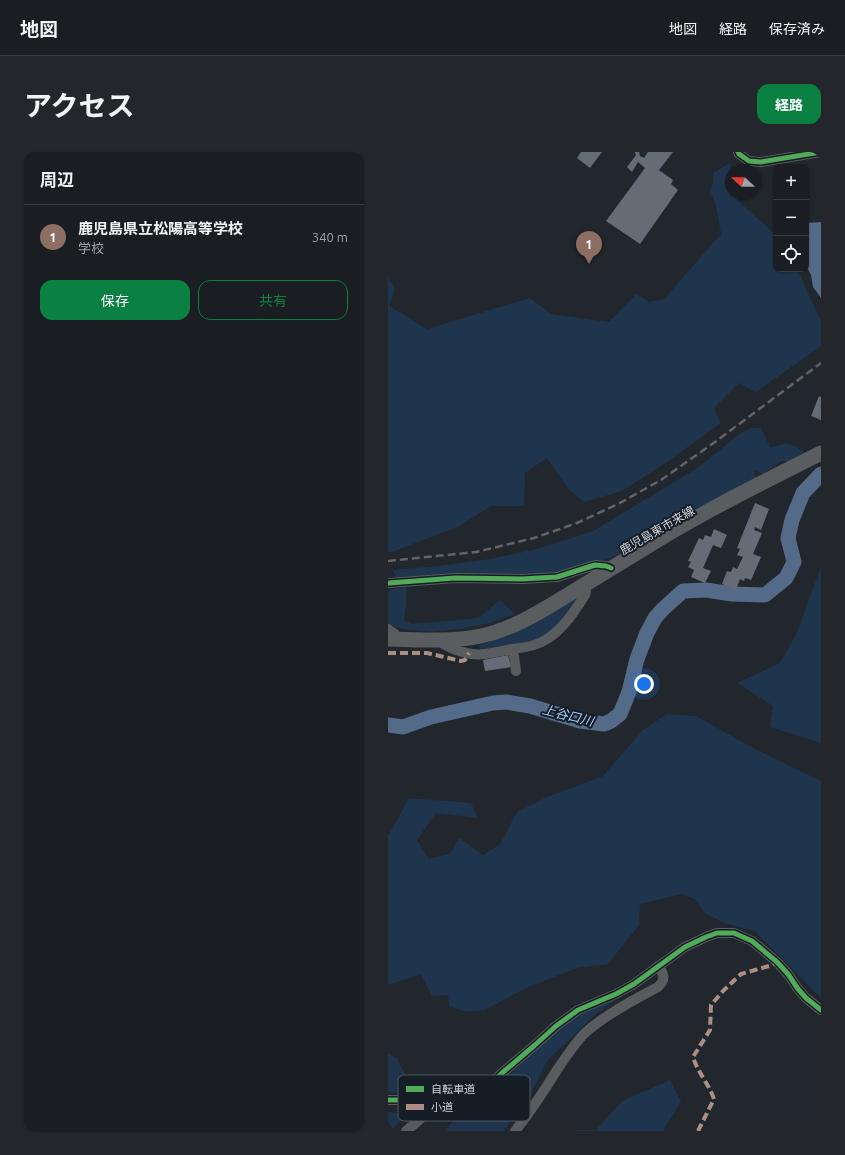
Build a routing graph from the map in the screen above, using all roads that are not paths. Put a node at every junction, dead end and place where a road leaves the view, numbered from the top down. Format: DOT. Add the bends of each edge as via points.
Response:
graph roads {
  1 [pos="738,152"];
  2 [pos="821,152"];
  3 [pos="821,453"];
  4 [pos="612,568"];
  5 [pos="389,582"];
  6 [pos="584,585"];
  7 [pos="388,629"];
  8 [pos="394,639"];
  9 [pos="437,640"];
  10 [pos="513,649"];
  11 [pos="516,671"];
  12 [pos="658,966"];
  13 [pos="821,1010"];
  14 [pos="500,1075"];
  15 [pos="530,1112"];
  16 [pos="417,1121"];
  17 [pos="523,1121"];
  18 [pos="406,1131"];
  19 [pos="515,1131"];
  1 -- 2 [label="street" via="749,161 761,162"];
  3 -- 4 [label="main road, 鹿児島東市来線" via="740,494"];
  4 -- 5 [label="street" via="595,565 557,576 522,579 455,578"];
  4 -- 6 [label="main road, 鹿児島東市来線"];
  6 -- 9 [label="main road, 鹿児島東市来線" via="518,624 482,636"];
  6 -- 10 [label="street" via="585,596 553,635 538,644"];
  7 -- 8 [label="street" via="395,634"];
  8 -- 9 [label="main road, 鹿児島東市来線"];
  9 -- 10 [label="street" via="454,649 472,653 484,654"];
  10 -- 11 [label="street"];
  12 -- 13 [label="street" via="685,947 706,937 717,933 734,933 752,941 777,962 806,998"];
  12 -- 14 [label="street" via="616,994 578,1010"];
  12 -- 15 [label="street" via="664,976 662,984 598,1023 583,1036"];
  16 -- 18 [label="street"];
  17 -- 19 [label="street"];
}
